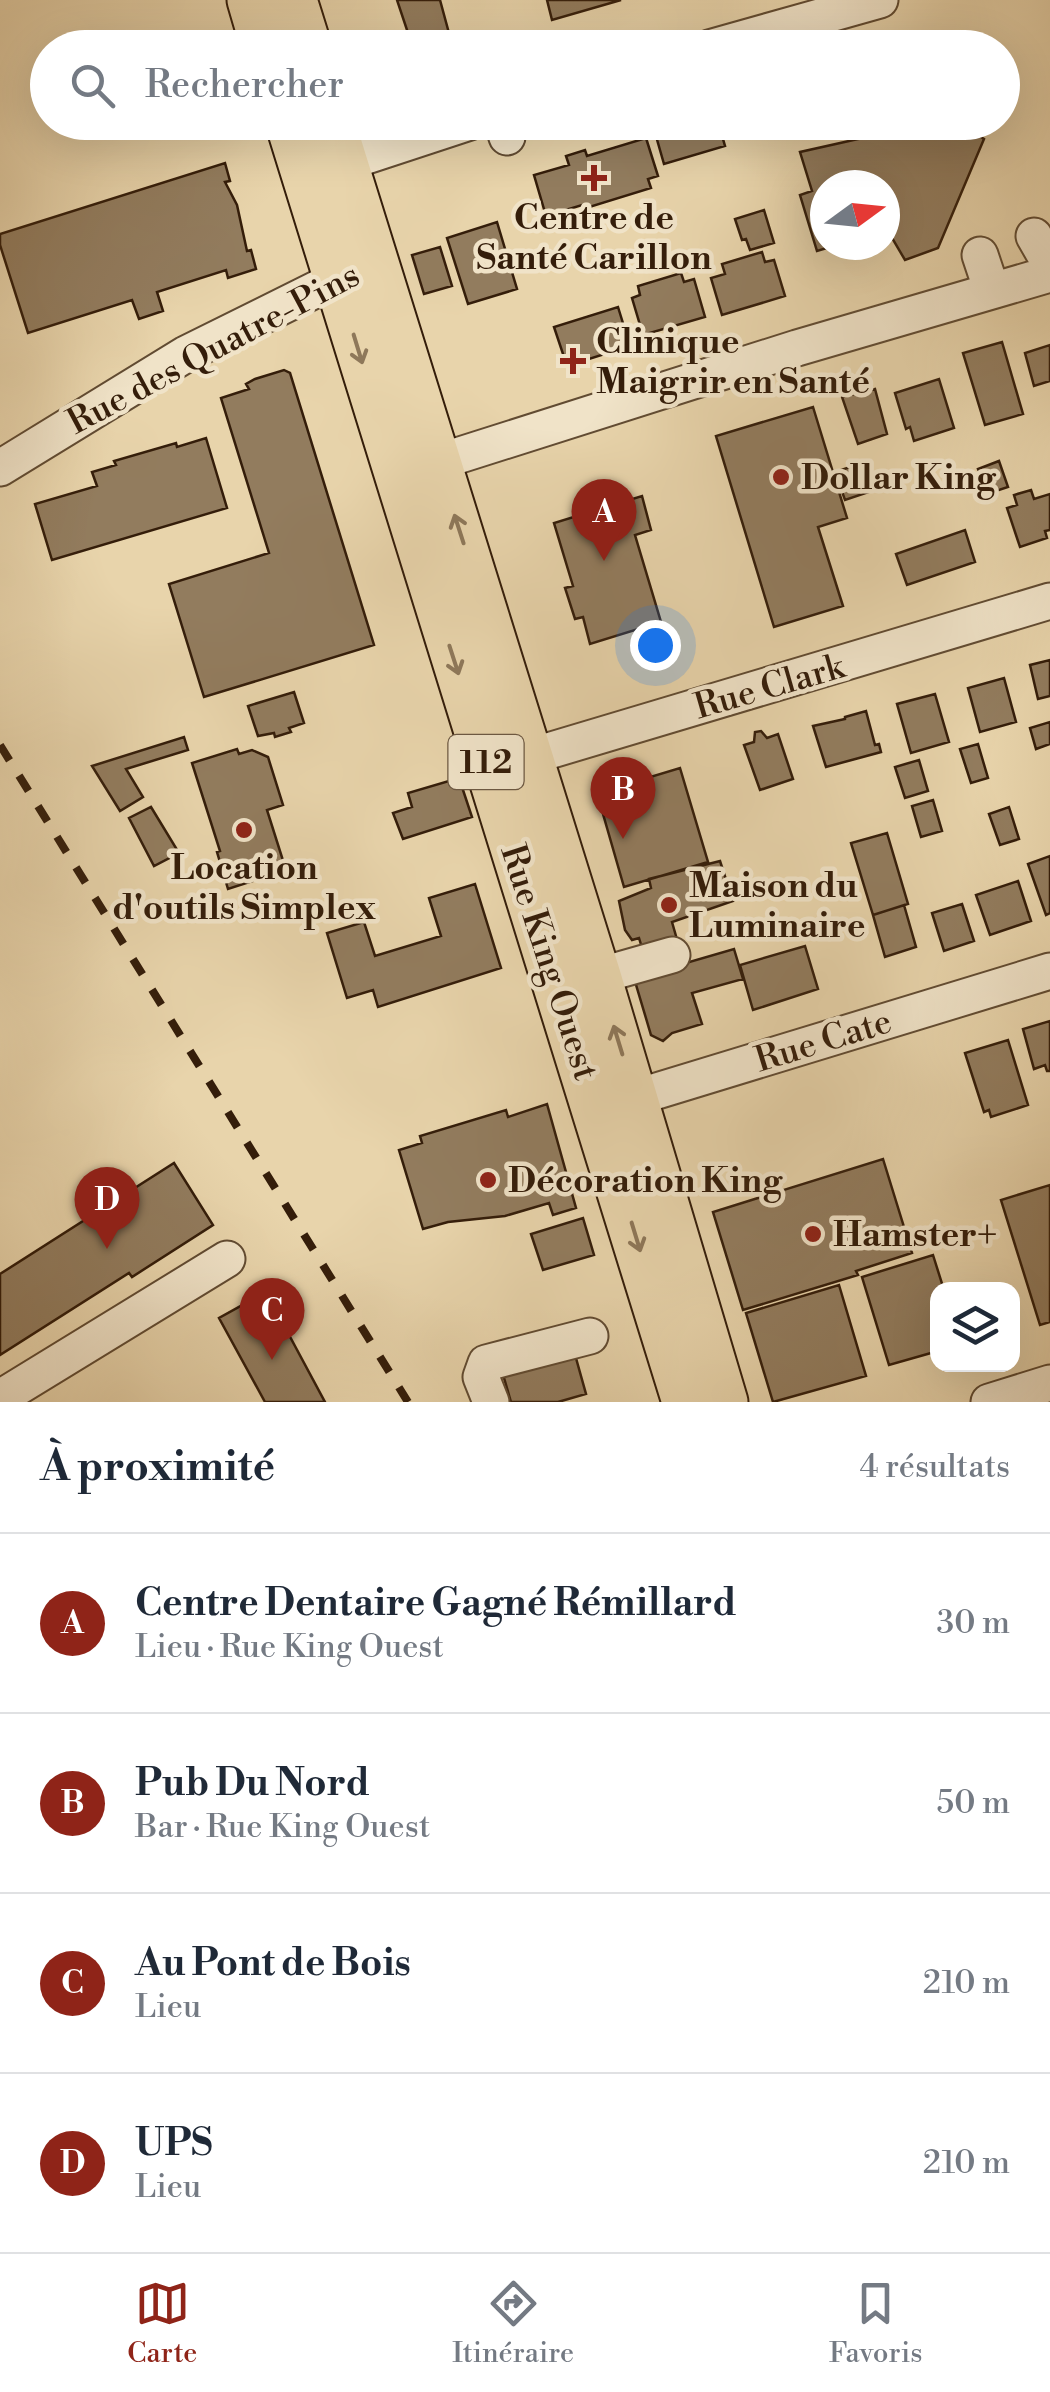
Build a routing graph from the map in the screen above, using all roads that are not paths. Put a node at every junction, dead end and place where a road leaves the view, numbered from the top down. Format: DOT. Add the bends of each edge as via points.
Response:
graph roads {
  1 [pos="250,0"];
  2 [pos="294,0"];
  3 [pos="880,0"];
  4 [pos="259,30"];
  5 [pos="303,30"];
  6 [pos="773,30"];
  7 [pos="390,140"];
  8 [pos="327,154"];
  9 [pos="980,254"];
  10 [pos="356,270"];
  11 [pos="1050,274"];
  12 [pos="992,291"];
  13 [pos="438,462"];
  14 [pos="0,468"];
  15 [pos="1050,601"];
  16 [pos="509,763"];
  17 [pos="672,954"];
  18 [pos="1050,970"];
  19 [pos="598,976"];
  20 [pos="616,1103"];
  21 [pos="227,1259"];
  22 [pos="590,1336"];
  23 [pos="0,1398"];
  24 [pos="491,1402"];
  25 [pos="685,1402"];
  26 [pos="725,1402"];
  1 -- 4 [label="main road"];
  2 -- 5 [label="main road"];
  3 -- 6 [label="street"];
  7 -- 8 [label="street"];
  8 -- 10 [label="main road, Rue King Ouest / 112"];
  9 -- 12 [label="street"];
  10 -- 13 [label="main road, Rue King Ouest / 112"];
  10 -- 14 [label="street, Rue des Quatre-Pins" via="186,354"];
  10 -- 16 [label="main road, Rue King Ouest / 112, one-way"];
  11 -- 12 [label="street"];
  12 -- 13 [label="street"];
  16 -- 13 [label="main road, Rue King Ouest / 112, one-way"];
  15 -- 16 [label="street, Rue Clark"];
  16 -- 19 [label="main road, Rue King Ouest / 112"];
  16 -- 20 [label="main road, Rue King Ouest / 112"];
  17 -- 19 [label="street"];
  18 -- 20 [label="street, Rue Cate" via="861,1029 804,1060"];
  20 -- 19 [label="main road, Rue King Ouest / 112, one-way"];
  20 -- 25 [label="main road, Rue King Ouest / 112, one-way"];
  20 -- 26 [label="main road, Rue King Ouest / 112"];
  21 -- 23 [label="street"];
  22 -- 24 [label="street" via="486,1363 481,1377"];
}
